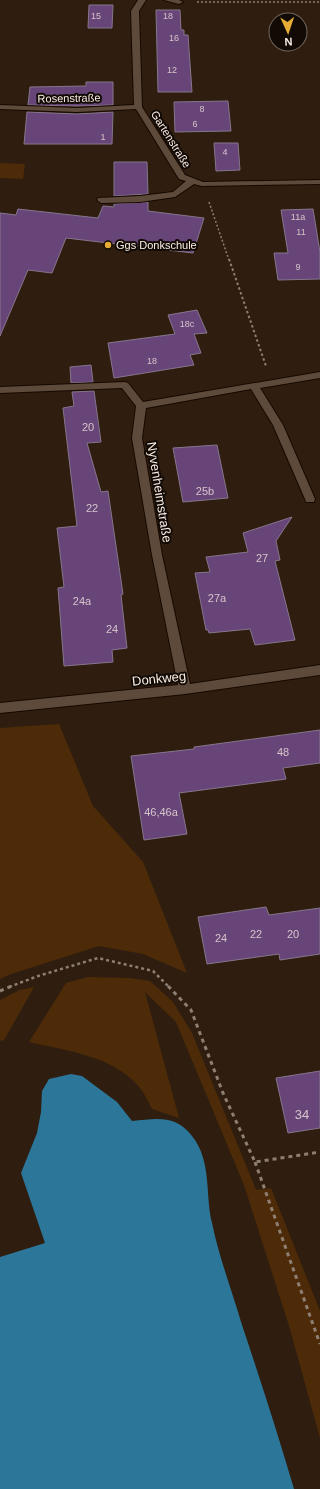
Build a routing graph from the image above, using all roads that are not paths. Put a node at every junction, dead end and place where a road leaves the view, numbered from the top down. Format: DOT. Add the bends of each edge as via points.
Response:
graph roads {
  1 [pos="142,0"];
  2 [pos="168,0"];
  3 [pos="179,2"];
  4 [pos="0,107"];
  5 [pos="138,107"];
  6 [pos="192,181"];
  7 [pos="320,182"];
  8 [pos="101,200"];
  9 [pos="320,375"];
  10 [pos="254,386"];
  11 [pos="0,390"];
  12 [pos="142,406"];
  13 [pos="310,499"];
  14 [pos="320,670"];
  15 [pos="185,689"];
  16 [pos="0,708"];
  1 -- 5 [label="street, Gartenstraße" via="135,11"];
  2 -- 3 [label="street"];
  4 -- 5 [label="street, Rosenstraße" via="77,110"];
  5 -- 6 [label="street, Gartenstraße" via="182,177"];
  6 -- 7 [label="street, Gartenstraße" via="202,184"];
  6 -- 8 [label="street" via="175,194 140,199"];
  9 -- 10 [label="street"];
  10 -- 12 [label="street"];
  10 -- 13 [label="street" via="278,425"];
  11 -- 12 [label="street" via="125,385"];
  12 -- 15 [label="street, Nyvenheimstraße" via="137,438 157,555"];
  14 -- 15 [label="street, Donkweg"];
  15 -- 16 [label="street, Donkweg"];
}
